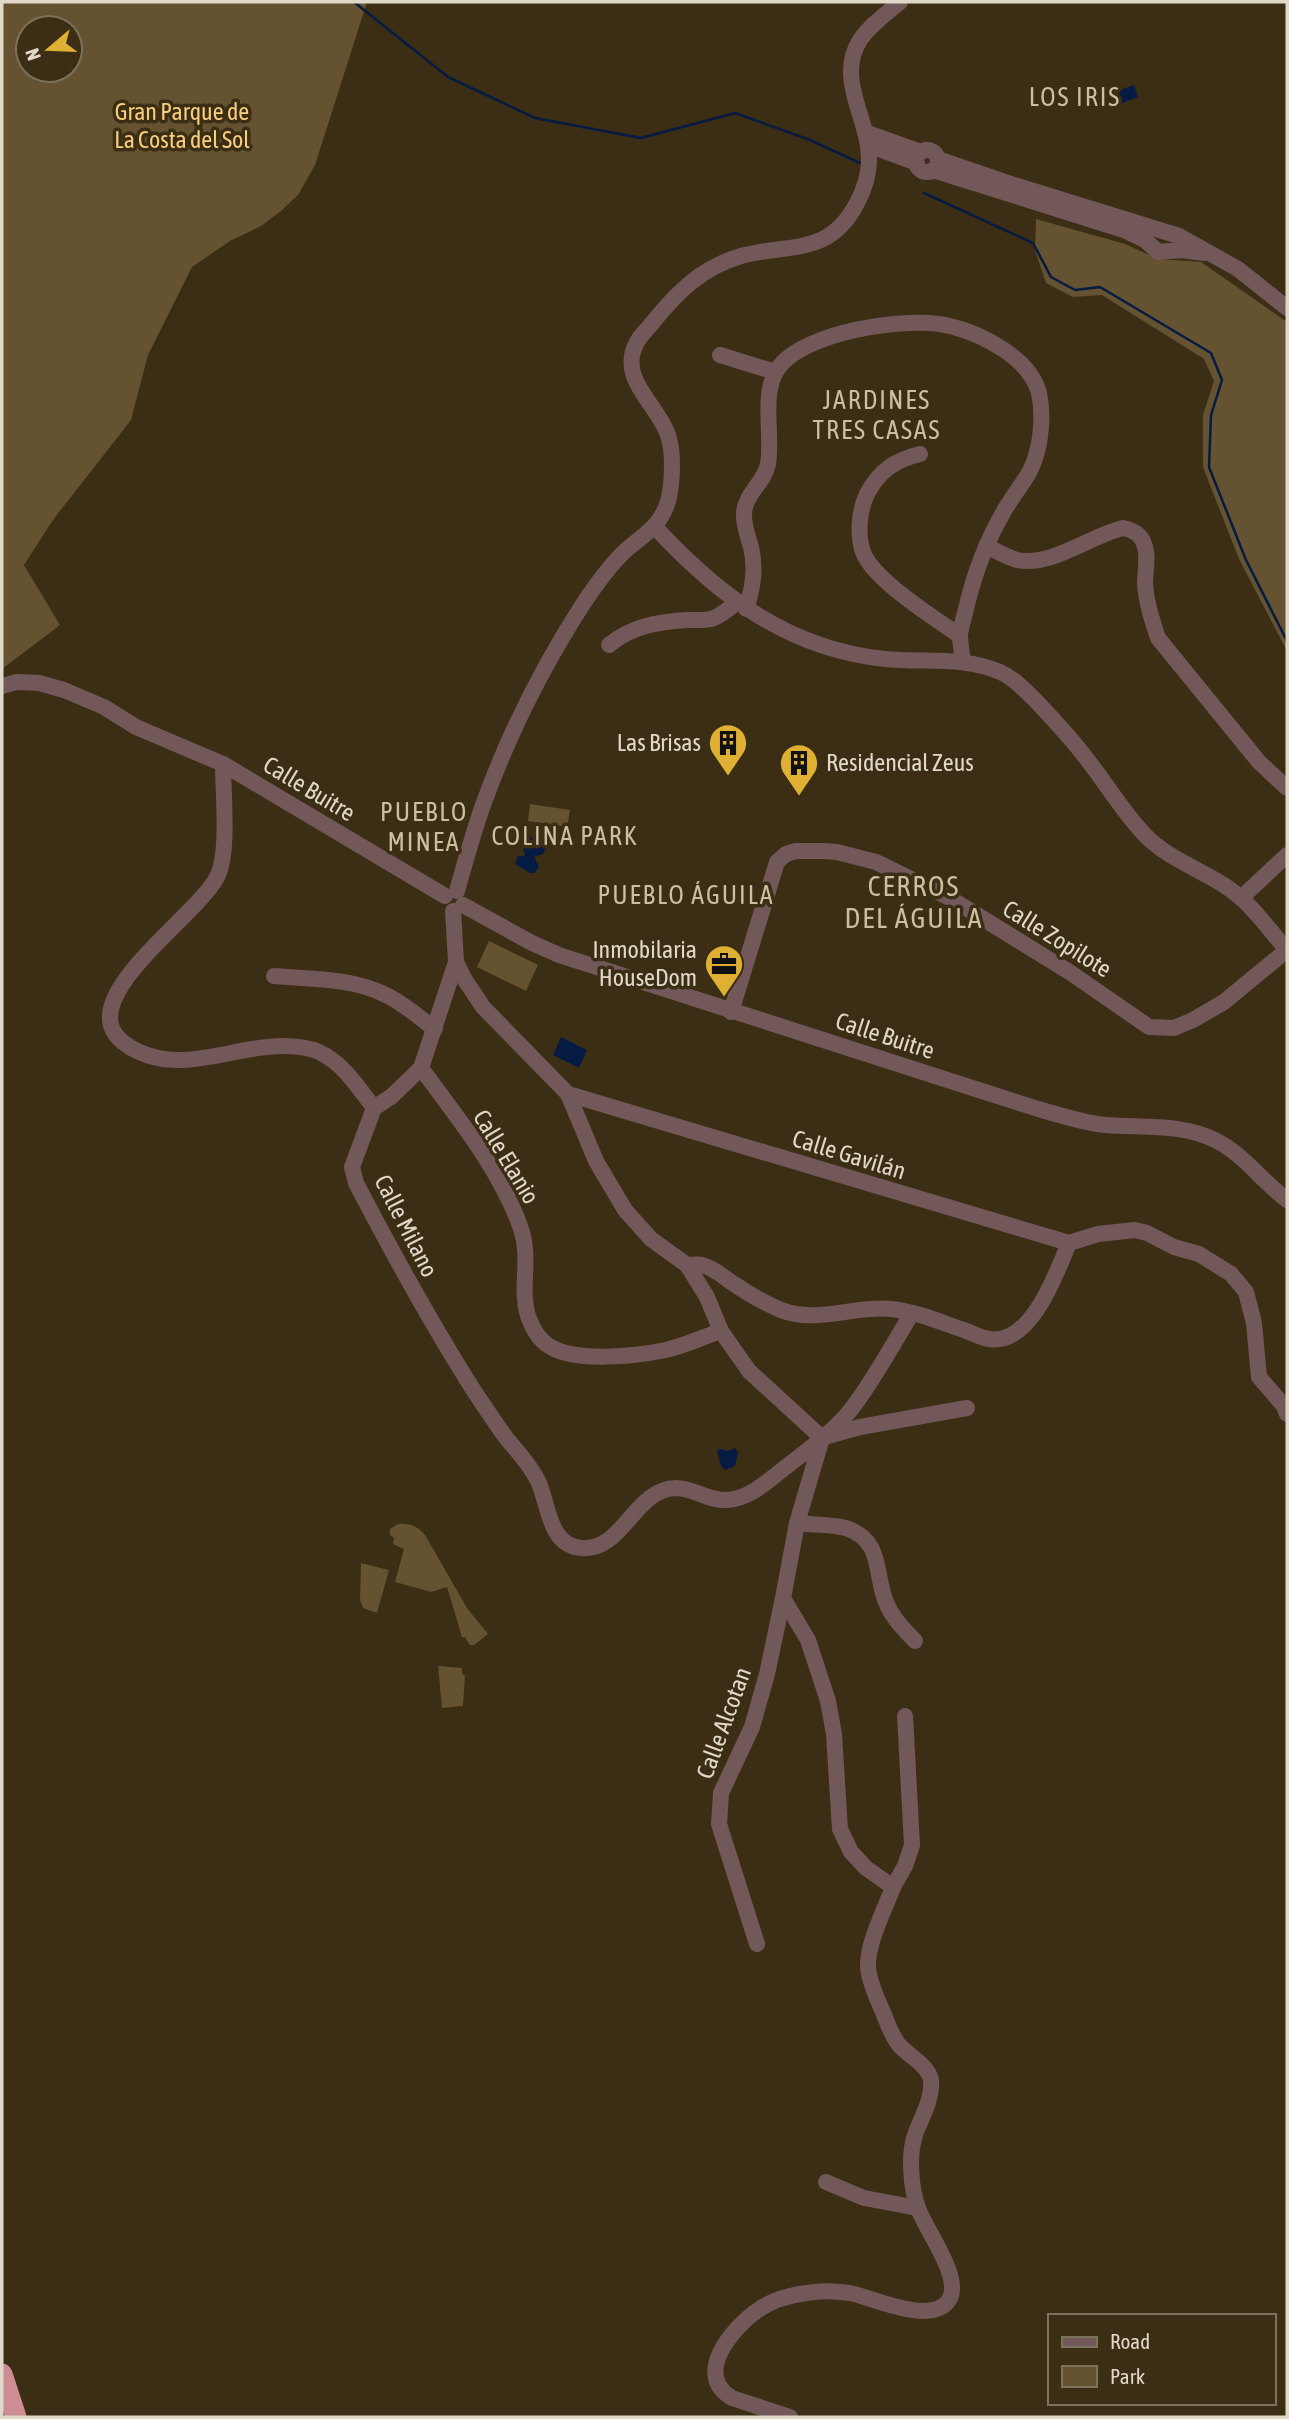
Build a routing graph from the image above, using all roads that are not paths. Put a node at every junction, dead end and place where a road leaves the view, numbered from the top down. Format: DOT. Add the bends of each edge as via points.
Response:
graph roads {
  1 [pos="900,2"];
  2 [pos="866,138"];
  3 [pos="935,164"];
  4 [pos="1163,231"];
  5 [pos="1158,250"];
  6 [pos="1214,255"];
  7 [pos="1287,308"];
  8 [pos="720,355"];
  9 [pos="775,372"];
  10 [pos="920,454"];
  11 [pos="655,527"];
  12 [pos="986,546"];
  13 [pos="742,606"];
  14 [pos="960,636"];
  15 [pos="609,645"];
  16 [pos="963,661"];
  17 [pos="2,687"];
  18 [pos="223,764"];
  19 [pos="1287,788"];
  20 [pos="1287,855"];
  21 [pos="1241,898"];
  22 [pos="454,901"];
  23 [pos="1287,950"];
  24 [pos="456,962"];
  25 [pos="274,976"];
  26 [pos="731,1012"];
  27 [pos="435,1029"];
  28 [pos="421,1068"];
  29 [pos="568,1094"];
  30 [pos="374,1108"];
  31 [pos="1287,1200"];
  32 [pos="1069,1243"];
  33 [pos="687,1265"];
  34 [pos="912,1313"];
  35 [pos="722,1331"];
  36 [pos="967,1408"];
  37 [pos="1287,1414"];
  38 [pos="822,1438"];
  39 [pos="797,1523"];
  40 [pos="783,1598"];
  41 [pos="915,1641"];
  42 [pos="905,1716"];
  43 [pos="893,1887"];
  44 [pos="757,1944"];
  45 [pos="826,2182"];
  46 [pos="918,2208"];
  47 [pos="2,2374"];
  48 [pos="16,2417"];
  49 [pos="790,2417"];
  1 -- 2 [label="street" via="869,29 851,60 853,93"];
  2 -- 3 [label="street" via="919,158 932,151"];
  2 -- 11 [label="street" via="869,166 864,187 857,204 835,230 808,246 712,266 681,289 636,344 630,362 635,381 668,435 672,467 667,506"];
  3 -- 4 [label="street"];
  3 -- 5 [label="street" via="1124,230"];
  4 -- 5 [label="street" via="1172,243"];
  4 -- 6 [label="street"];
  5 -- 6 [label="street"];
  6 -- 7 [label="street"];
  8 -- 9 [label="street"];
  9 -- 12 [label="street" via="782,362 814,343 874,326 948,325 981,337 1011,356 1030,372 1039,393 1041,426 1031,470"];
  9 -- 13 [label="street" via="770,388 768,465 744,513 754,569 753,589"];
  10 -- 14 [label="street" via="902,458 875,480 860,519 863,553 898,591"];
  11 -- 13 [label="street"];
  11 -- 22 [label="street" via="623,553 593,590 525,708 484,804"];
  12 -- 14 [label="street"];
  12 -- 19 [label="street" via="1016,560 1029,560 1123,528 1133,530 1146,546 1145,587 1158,638 1259,762"];
  13 -- 15 [label="street" via="708,620 642,626"];
  13 -- 16 [label="street" via="777,628 843,652 883,659"];
  14 -- 16 [label="street"];
  16 -- 21 [label="street" via="1003,673 1022,687 1085,756 1146,836"];
  17 -- 18 [label="street, Calle Buitre" via="39,683 64,690"];
  18 -- 22 [label="street, Calle Buitre"];
  18 -- 30 [label="street" via="218,875 118,989 110,1007 115,1035 143,1054 179,1061 269,1046 316,1050 332,1059"];
  20 -- 21 [label="street"];
  21 -- 23 [label="street"];
  22 -- 24 [label="street"];
  22 -- 26 [label="street, Calle Buitre" via="559,955"];
  23 -- 26 [label="street, Calle Zopilote" via="1224,1002 1193,1020 1174,1028 1149,1027 948,897 876,862 837,852 796,851 777,862"];
  24 -- 27 [label="street"];
  24 -- 29 [label="street" via="483,1007"];
  25 -- 27 [label="street" via="326,980 388,995"];
  26 -- 31 [label="street, Calle Buitre" via="1074,1119 1201,1134 1219,1141"];
  27 -- 28 [label="street"];
  28 -- 30 [label="street"];
  28 -- 35 [label="street, Calle Elanio" via="505,1192 527,1256 528,1316 537,1335 549,1346 589,1356 636,1354 667,1350"];
  29 -- 32 [label="street, Calle Gavilán"];
  29 -- 33 [label="street" via="596,1161 625,1210 651,1239"];
  30 -- 38 [label="street, Calle Milano" via="352,1167 356,1183 438,1334 534,1474 556,1534 567,1544 594,1547 617,1533 653,1494 665,1489 677,1488 716,1500 753,1493"];
  32 -- 34 [label="street" via="1029,1322 1004,1338 989,1339"];
  32 -- 37 [label="street" via="1119,1230 1147,1233 1199,1254 1231,1274 1246,1292 1259,1377"];
  33 -- 34 [label="street" via="713,1269 783,1311 824,1315 890,1309"];
  33 -- 35 [label="street"];
  34 -- 38 [label="street" via="854,1407"];
  35 -- 38 [label="street" via="749,1371"];
  36 -- 38 [label="street"];
  38 -- 39 [label="street, Calle Alcotan"];
  39 -- 40 [label="street, Calle Alcotan"];
  39 -- 41 [label="street" via="846,1528 872,1547 884,1600 893,1618"];
  40 -- 43 [label="street" via="808,1640 828,1701 840,1829 851,1852"];
  40 -- 44 [label="street, Calle Alcotan" via="752,1727 721,1793 719,1824"];
  42 -- 43 [label="street" via="912,1845"];
  43 -- 46 [label="street" via="869,1953 868,1969 899,2045 931,2078 930,2096 914,2138 912,2169"];
  45 -- 46 [label="street" via="864,2198"];
  46 -- 49 [label="street" via="952,2278 953,2292 947,2303 922,2312 850,2293 809,2292 760,2308 728,2339 714,2371 724,2393"];
  47 -- 48 [label="highway"];
}
